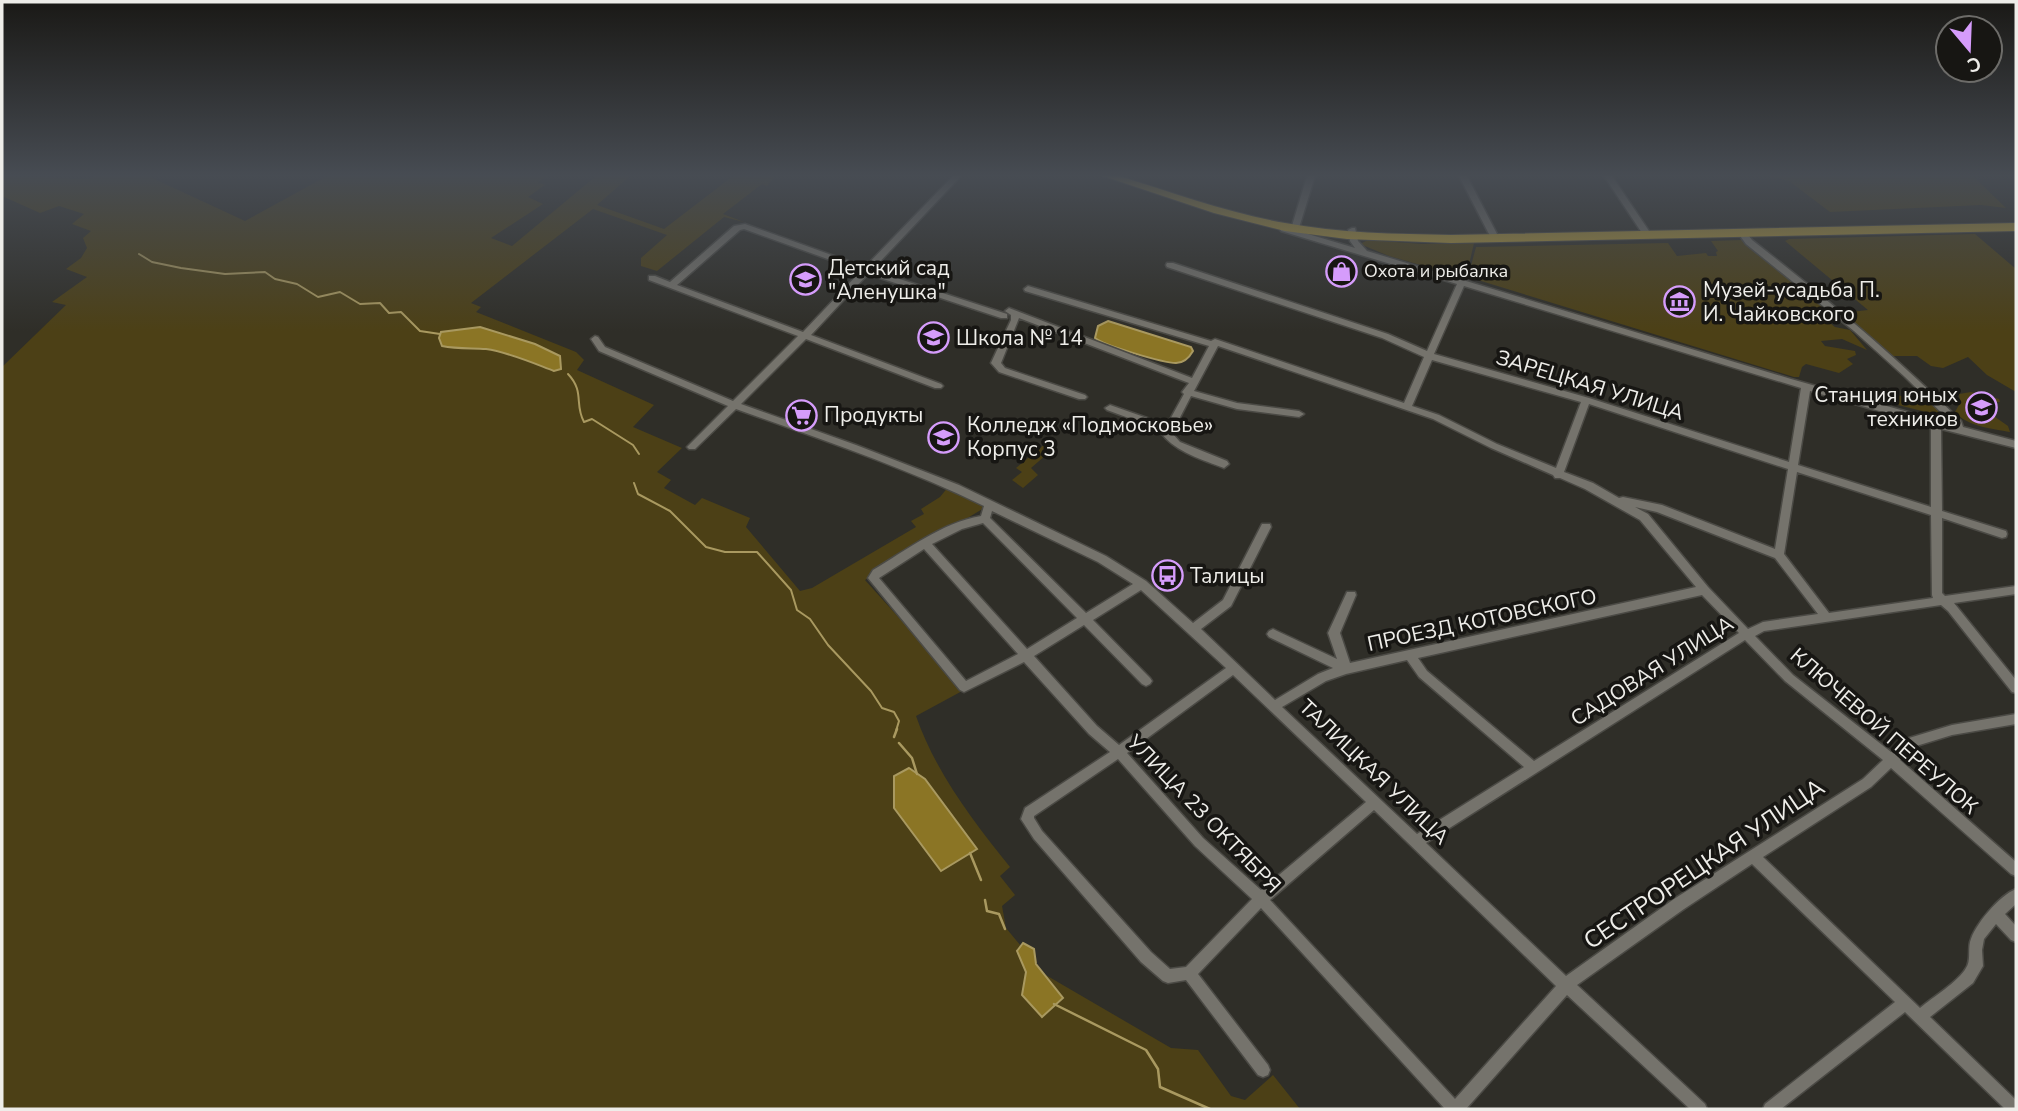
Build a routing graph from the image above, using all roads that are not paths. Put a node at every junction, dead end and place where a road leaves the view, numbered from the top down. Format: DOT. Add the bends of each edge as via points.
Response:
graph roads {
  1 [pos="741,228"];
  2 [pos="748,228"];
  3 [pos="908,228"];
  4 [pos="1280,228"];
  5 [pos="1305,228"];
  6 [pos="1490,228"];
  7 [pos="1643,228"];
  8 [pos="1840,228"];
  9 [pos="1919,228"];
  10 [pos="1645,231"];
  11 [pos="1352,233"];
  12 [pos="1742,233"];
  13 [pos="1493,234"];
  14 [pos="1363,252"];
  15 [pos="1170,265"];
  16 [pos="867,271"];
  17 [pos="652,278"];
  18 [pos="1462,281"];
  19 [pos="673,284"];
  20 [pos="1028,289"];
  21 [pos="1010,313"];
  22 [pos="806,334"];
  23 [pos="595,339"];
  24 [pos="1214,345"];
  25 [pos="1429,356"];
  26 [pos="1192,381"];
  27 [pos="938,386"];
  28 [pos="1805,386"];
  29 [pos="1187,392"];
  30 [pos="1082,397"];
  31 [pos="1586,400"];
  32 [pos="735,405"];
  33 [pos="1407,407"];
  34 [pos="1110,408"];
  35 [pos="1299,414"];
  36 [pos="1936,424"];
  37 [pos="1168,429"];
  38 [pos="1959,430"];
  39 [pos="2016,444"];
  40 [pos="692,447"];
  41 [pos="1224,464"];
  42 [pos="1793,468"];
  43 [pos="1558,475"];
  44 [pos="1613,499"];
  45 [pos="989,505"];
  46 [pos="1935,512"];
  47 [pos="985,519"];
  48 [pos="1266,527"];
  49 [pos="2002,534"];
  50 [pos="926,545"];
  51 [pos="1779,555"];
  52 [pos="1142,584"];
  53 [pos="1704,590"];
  54 [pos="2016,590"];
  55 [pos="1351,596"];
  56 [pos="1945,601"];
  57 [pos="1825,616"];
  58 [pos="1084,619"];
  59 [pos="1193,629"];
  60 [pos="1748,633"];
  61 [pos="1273,634"];
  62 [pos="1025,656"];
  63 [pos="1410,657"];
  64 [pos="1234,668"];
  65 [pos="1346,669"];
  66 [pos="1146,681"];
  67 [pos="2016,688"];
  68 [pos="1275,706"];
  69 [pos="2016,719"];
  70 [pos="1119,752"];
  71 [pos="1891,760"];
  72 [pos="1533,767"];
  73 [pos="1375,802"];
  74 [pos="1417,841"];
  75 [pos="1753,856"];
  76 [pos="2016,870"];
  77 [pos="2016,895"];
  78 [pos="1261,899"];
  79 [pos="1996,914"];
  80 [pos="2016,934"];
  81 [pos="1188,973"];
  82 [pos="1567,984"];
  83 [pos="1906,1002"];
  84 [pos="1921,1016"];
  85 [pos="1263,1070"];
  86 [pos="1456,1109"];
  87 [pos="1700,1109"];
  88 [pos="1770,1109"];
  89 [pos="2015,1109"];
  1 -- 19 [label="street"];
  2 -- 16 [label="street"];
  3 -- 16 [label="street"];
  4 -- 14 [label="street"];
  5 -- 11 [label="highway"];
  6 -- 13 [label="street"];
  7 -- 10 [label="street"];
  8 -- 10 [label="highway"];
  9 -- 12 [label="highway"];
  10 -- 13 [label="highway"];
  11 -- 12 [label="highway" via="1451,239"];
  11 -- 13 [label="highway"];
  11 -- 14 [label="street"];
  12 -- 38 [label="street" via="1902,371 1958,423"];
  14 -- 18 [label="street"];
  15 -- 25 [label="street, ЗАРЕЦКАЯ УЛИЦА"];
  16 -- 21 [label="street"];
  16 -- 22 [label="street"];
  17 -- 19 [label="street"];
  18 -- 25 [label="street"];
  18 -- 28 [label="street"];
  19 -- 22 [label="street"];
  20 -- 24 [label="street"];
  21 -- 26 [label="street"];
  21 -- 30 [label="street" via="1014,320 996,363 1002,370"];
  22 -- 27 [label="street"];
  22 -- 32 [label="street"];
  23 -- 32 [label="street" via="602,349"];
  24 -- 26 [label="street"];
  24 -- 33 [label="street"];
  25 -- 31 [label="street, ЗАРЕЦКАЯ УЛИЦА"];
  25 -- 33 [label="street"];
  26 -- 29 [label="street"];
  28 -- 36 [label="street"];
  28 -- 42 [label="street"];
  29 -- 35 [label="street" via="1237,406"];
  29 -- 37 [label="street"];
  31 -- 42 [label="street, ЗАРЕЦКАЯ УЛИЦА"];
  31 -- 43 [label="street"];
  32 -- 40 [label="street"];
  32 -- 45 [label="street" via="867,453"];
  33 -- 43 [label="street" via="1436,416"];
  34 -- 37 [label="street"];
  36 -- 38 [label="street"];
  36 -- 46 [label="street"];
  37 -- 41 [label="street" via="1172,441"];
  38 -- 39 [label="street"];
  42 -- 46 [label="street, ЗАРЕЦКАЯ УЛИЦА"];
  42 -- 51 [label="street"];
  43 -- 44 [label="street"];
  44 -- 51 [label="street" via="1658,508"];
  44 -- 53 [label="street, КЛЮЧЕВОЙ ПЕРЕУЛОК" via="1644,517"];
  45 -- 47 [label="street"];
  45 -- 52 [label="street, ТАЛИЦКАЯ УЛИЦА" via="1102,559"];
  46 -- 49 [label="street, ЗАРЕЦКАЯ УЛИЦА"];
  46 -- 56 [label="street" via="1937,595"];
  47 -- 50 [label="street" via="973,520"];
  47 -- 58 [label="street"];
  48 -- 59 [label="street" via="1227,603"];
  50 -- 62 [label="street, УЛИЦА 23 ОКТЯБРЯ"];
  50 -- 62 [label="street" via="874,576 964,687"];
  51 -- 57 [label="street"];
  52 -- 58 [label="street"];
  52 -- 59 [label="street, ТАЛИЦКАЯ УЛИЦА"];
  53 -- 60 [label="street, КЛЮЧЕВОЙ ПЕРЕУЛОК"];
  53 -- 63 [label="street, ПРОЕЗД КОТОВСКОГО"];
  54 -- 56 [label="street, САДОВАЯ УЛИЦА"];
  55 -- 65 [label="street" via="1334,633"];
  56 -- 57 [label="street, САДОВАЯ УЛИЦА"];
  56 -- 67 [label="street"];
  57 -- 60 [label="street, САДОВАЯ УЛИЦА"];
  58 -- 62 [label="street"];
  58 -- 66 [label="street"];
  59 -- 64 [label="street, ТАЛИЦКАЯ УЛИЦА"];
  60 -- 71 [label="street, КЛЮЧЕВОЙ ПЕРЕУЛОК" via="1789,678"];
  60 -- 72 [label="street, САДОВАЯ УЛИЦА"];
  61 -- 65 [label="street"];
  62 -- 70 [label="street, УЛИЦА 23 ОКТЯБРЯ"];
  63 -- 65 [label="street, ПРОЕЗД КОТОВСКОГО"];
  63 -- 72 [label="street" via="1423,674"];
  64 -- 68 [label="street, ТАЛИЦКАЯ УЛИЦА"];
  64 -- 70 [label="street"];
  65 -- 68 [label="street, ПРОЕЗД КОТОВСКОГО" via="1322,677"];
  68 -- 73 [label="street, ТАЛИЦКАЯ УЛИЦА"];
  69 -- 71 [label="street, СЕСТРОРЕЦКАЯ УЛИЦА" via="1909,743"];
  70 -- 78 [label="street, УЛИЦА 23 ОКТЯБРЯ" via="1199,842"];
  70 -- 81 [label="street" via="1029,812 1027,819 1146,957 1168,976"];
  71 -- 75 [label="street, СЕСТРОРЕЦКАЯ УЛИЦА" via="1867,783"];
  71 -- 76 [label="street, КЛЮЧЕВОЙ ПЕРЕУЛОК"];
  72 -- 74 [label="street, САДОВАЯ УЛИЦА"];
  73 -- 74 [label="street, ТАЛИЦКАЯ УЛИЦА"];
  73 -- 78 [label="street"];
  74 -- 82 [label="street, ТАЛИЦКАЯ УЛИЦА"];
  75 -- 82 [label="street, СЕСТРОРЕЦКАЯ УЛИЦА"];
  75 -- 83 [label="street"];
  77 -- 79 [label="street"];
  78 -- 81 [label="street"];
  78 -- 86 [label="street, УЛИЦА 23 ОКТЯБРЯ"];
  79 -- 80 [label="street"];
  79 -- 84 [label="street" via="1980,932 1975,944 1976,966 1968,978"];
  81 -- 85 [label="street"];
  82 -- 86 [label="street, СЕСТРОРЕЦКАЯ УЛИЦА"];
  82 -- 87 [label="street, ТАЛИЦКАЯ УЛИЦА"];
  83 -- 84 [label="street"];
  83 -- 88 [label="street"];
  84 -- 89 [label="street"];
}
